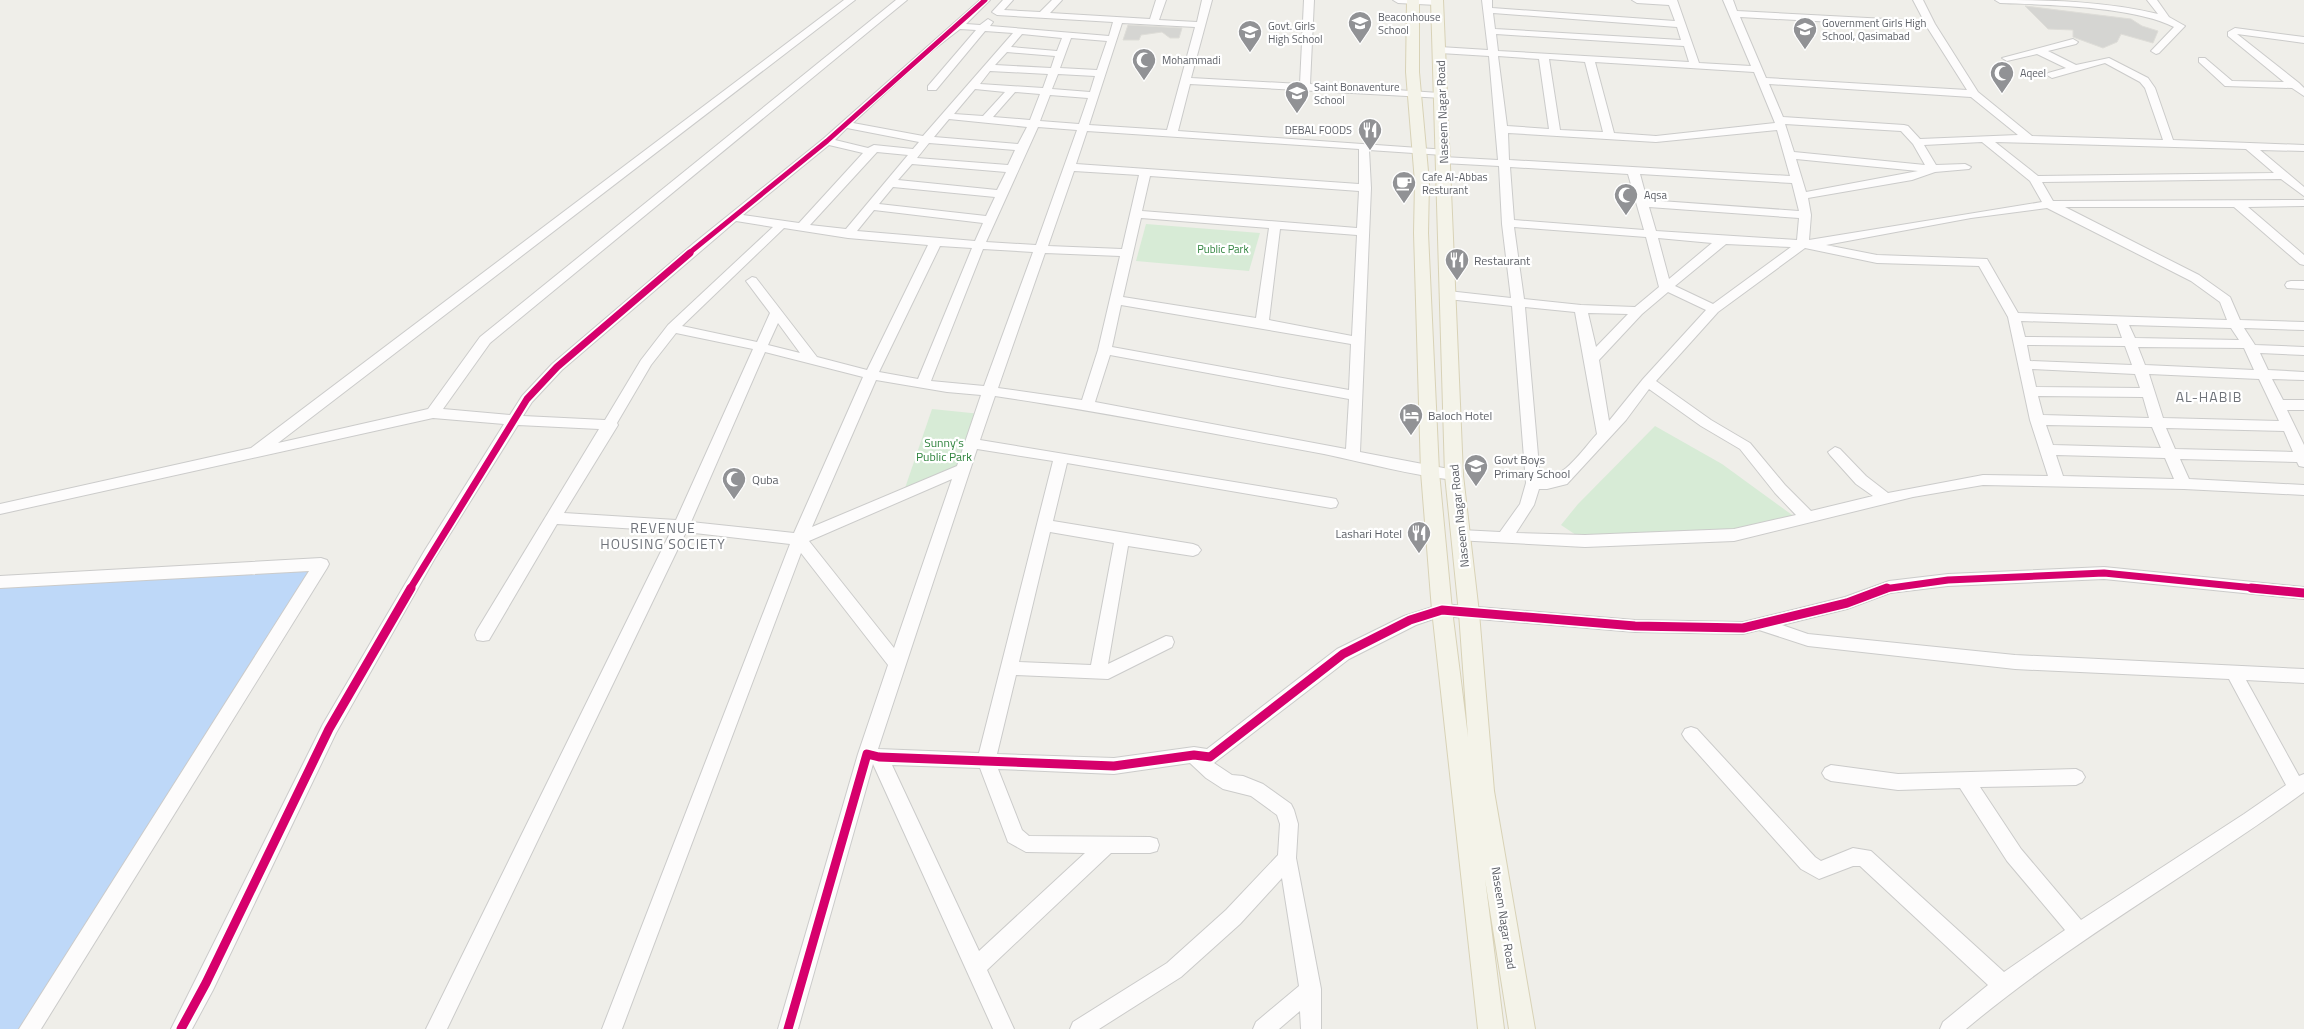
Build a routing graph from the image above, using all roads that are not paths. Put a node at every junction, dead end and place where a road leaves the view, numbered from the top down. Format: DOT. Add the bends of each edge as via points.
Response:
graph roads {
  1 [pos="850,0"];
  2 [pos="902,0"];
  3 [pos="985,0"];
  4 [pos="1008,0"];
  5 [pos="1057,0"];
  6 [pos="1160,0"];
  7 [pos="1207,0"];
  8 [pos="1309,0"];
  9 [pos="1408,0"];
  10 [pos="1637,0"];
  11 [pos="1728,0"];
  12 [pos="1918,0"];
  13 [pos="2000,0"];
  14 [pos="2152,0"];
  15 [pos="1437,1"];
  16 [pos="1672,1"];
  17 [pos="1488,5"];
  18 [pos="996,12"];
  19 [pos="1043,14"];
  20 [pos="1734,14"];
  21 [pos="2165,18"];
  22 [pos="1118,19"];
  23 [pos="1154,22"];
  24 [pos="1680,24"];
  25 [pos="1930,24"];
  26 [pos="1201,25"];
  27 [pos="958,26"];
  28 [pos="983,28"];
  29 [pos="1020,31"];
  30 [pos="1489,31"];
  31 [pos="1068,35"];
  32 [pos="1112,39"];
  33 [pos="2304,40"];
  34 [pos="2074,42"];
  35 [pos="1688,43"];
  36 [pos="1004,49"];
  37 [pos="1440,50"];
  38 [pos="2038,50"];
  39 [pos="2156,51"];
  40 [pos="1062,54"];
  41 [pos="1493,54"];
  42 [pos="1544,57"];
  43 [pos="2007,58"];
  44 [pos="1590,60"];
  45 [pos="2202,60"];
  46 [pos="1696,67"];
  47 [pos="987,68"];
  48 [pos="1757,69"];
  49 [pos="2075,69"];
  50 [pos="1056,71"];
  51 [pos="1101,73"];
  52 [pos="2052,74"];
  53 [pos="1186,81"];
  54 [pos="1762,81"];
  55 [pos="971,86"];
  56 [pos="2295,86"];
  57 [pos="1304,87"];
  58 [pos="932,88"];
  59 [pos="1012,90"];
  60 [pos="1046,92"];
  61 [pos="2304,93"];
  62 [pos="1414,94"];
  63 [pos="1974,94"];
  64 [pos="1093,96"];
  65 [pos="1439,96"];
  66 [pos="946,116"];
  67 [pos="986,119"];
  68 [pos="1779,123"];
  69 [pos="1034,124"];
  70 [pos="846,125"];
  71 [pos="1083,127"];
  72 [pos="1502,129"];
  73 [pos="1555,132"];
  74 [pos="1172,133"];
  75 [pos="1609,136"];
  76 [pos="2028,138"];
  77 [pos="926,140"];
  78 [pos="1986,140"];
  79 [pos="827,142"];
  80 [pos="1917,142"];
  81 [pos="2169,143"];
  82 [pos="1022,147"];
  83 [pos="2250,147"];
  84 [pos="1364,148"];
  85 [pos="2302,150"];
  86 [pos="870,152"];
  87 [pos="1422,152"];
  88 [pos="1789,155"];
  89 [pos="1443,156"];
  90 [pos="913,157"];
  91 [pos="1503,163"];
  92 [pos="1070,167"];
  93 [pos="1966,167"];
  94 [pos="1012,169"];
  95 [pos="1933,169"];
  96 [pos="1632,170"];
  97 [pos="1145,172"];
  98 [pos="2285,176"];
  99 [pos="2035,179"];
  100 [pos="1796,180"];
  101 [pos="891,183"];
  102 [pos="1365,188"];
  103 [pos="2304,193"];
  104 [pos="1002,194"];
  105 [pos="1802,196"];
  106 [pos="1642,203"];
  107 [pos="2237,203"];
  108 [pos="2304,203"];
  109 [pos="2049,204"];
  110 [pos="871,206"];
  111 [pos="1136,214"];
  112 [pos="1805,215"];
  113 [pos="735,217"];
  114 [pos="991,220"];
  115 [pos="1509,223"];
  116 [pos="780,225"];
  117 [pos="1275,225"];
  118 [pos="801,228"];
  119 [pos="1363,232"];
  120 [pos="1650,233"];
  121 [pos="848,234"];
  122 [pos="1723,240"];
  123 [pos="936,241"];
  124 [pos="1803,244"];
  125 [pos="979,245"];
  126 [pos="1040,249"];
  127 [pos="1126,253"];
  128 [pos="2304,262"];
  129 [pos="752,281"];
  130 [pos="1665,286"];
  131 [pos="1448,295"];
  132 [pos="1116,300"];
  133 [pos="1518,303"];
  134 [pos="1581,309"];
  135 [pos="1714,309"];
  136 [pos="1638,311"];
  137 [pos="776,313"];
  138 [pos="2014,317"];
  139 [pos="2121,319"];
  140 [pos="1262,323"];
  141 [pos="2235,324"];
  142 [pos="2304,326"];
  143 [pos="673,328"];
  144 [pos="1358,341"];
  145 [pos="2020,341"];
  146 [pos="2130,342"];
  147 [pos="2249,346"];
  148 [pos="760,347"];
  149 [pos="1105,350"];
  150 [pos="2304,351"];
  151 [pos="812,359"];
  152 [pos="1592,359"];
  153 [pos="2026,365"];
  154 [pos="2138,369"];
  155 [pos="871,375"];
  156 [pos="2262,375"];
  157 [pos="2304,376"];
  158 [pos="1648,382"];
  159 [pos="922,383"];
  160 [pos="991,391"];
  161 [pos="2030,391"];
  162 [pos="2149,393"];
  163 [pos="1356,396"];
  164 [pos="1087,405"];
  165 [pos="2278,405"];
  166 [pos="2304,405"];
  167 [pos="433,412"];
  168 [pos="514,420"];
  169 [pos="2037,420"];
  170 [pos="2156,423"];
  171 [pos="611,424"];
  172 [pos="2295,430"];
  173 [pos="1604,434"];
  174 [pos="972,444"];
  175 [pos="2046,450"];
  176 [pos="257,451"];
  177 [pos="1834,452"];
  178 [pos="2170,454"];
  179 [pos="1353,455"];
  180 [pos="1061,458"];
  181 [pos="2303,459"];
  182 [pos="964,468"];
  183 [pos="1430,472"];
  184 [pos="1454,475"];
  185 [pos="1533,483"];
  186 [pos="2058,483"];
  187 [pos="2184,484"];
  188 [pos="2304,490"];
  189 [pos="1886,499"];
  190 [pos="1331,503"];
  191 [pos="0,509"];
  192 [pos="554,518"];
  193 [pos="1809,518"];
  194 [pos="1044,525"];
  195 [pos="680,526"];
  196 [pos="1460,536"];
  197 [pos="1505,537"];
  198 [pos="799,539"];
  199 [pos="1122,539"];
  200 [pos="1193,550"];
  201 [pos="0,582"];
  202 [pos="2304,593"];
  203 [pos="1442,610"];
  204 [pos="1469,613"];
  205 [pos="1761,625"];
  206 [pos="483,635"];
  207 [pos="1166,642"];
  208 [pos="897,664"];
  209 [pos="1009,668"];
  210 [pos="1098,673"];
  211 [pos="2234,673"];
  212 [pos="2304,676"];
  213 [pos="1690,734"];
  214 [pos="1194,755"];
  215 [pos="873,756"];
  216 [pos="986,762"];
  217 [pos="1831,773"];
  218 [pos="2076,777"];
  219 [pos="1966,782"];
  220 [pos="2300,785"];
  221 [pos="1107,845"];
  222 [pos="1150,845"];
  223 [pos="1287,858"];
  224 [pos="2079,932"];
  225 [pos="976,967"];
  226 [pos="2003,986"];
  227 [pos="1311,989"];
  228 [pos="29,1029"];
  229 [pos="181,1029"];
  230 [pos="436,1029"];
  231 [pos="612,1029"];
  232 [pos="788,1029"];
  233 [pos="1004,1029"];
  234 [pos="1080,1029"];
  235 [pos="1263,1029"];
  236 [pos="1311,1029"];
  237 [pos="1492,1029"];
  238 [pos="1522,1029"];
  239 [pos="1950,1029"];
  1 -- 176 [label="street"];
  2 -- 167 [label="street" via="485,340"];
  3 -- 27 [label="street"];
  4 -- 18 [label="street"];
  5 -- 19 [label="street"];
  6 -- 23 [label="street"];
  7 -- 26 [label="street"];
  8 -- 57 [label="street"];
  9 -- 15 [label="street"];
  9 -- 62 [label="main road, Naseem Nagar Road"];
  10 -- 16 [label="street"];
  11 -- 20 [label="street"];
  12 -- 25 [label="street"];
  13 -- 21 [label="street" via="2073,5"];
  14 -- 21 [label="street"];
  15 -- 37 [label="main road, Naseem Nagar Road"];
  16 -- 24 [label="street"];
  17 -- 24 [label="street"];
  17 -- 30 [label="street"];
  18 -- 19 [label="street"];
  18 -- 28 [label="street"];
  19 -- 22 [label="street"];
  20 -- 25 [label="street"];
  20 -- 48 [label="street"];
  21 -- 39 [label="street" via="2180,26"];
  22 -- 23 [label="street"];
  22 -- 32 [label="street"];
  23 -- 26 [label="street"];
  24 -- 35 [label="street"];
  25 -- 63 [label="street"];
  26 -- 53 [label="street"];
  27 -- 28 [label="street"];
  27 -- 70 [label="street" via="921,55"];
  28 -- 29 [label="street"];
  28 -- 58 [label="street"];
  29 -- 31 [label="street"];
  29 -- 36 [label="street"];
  30 -- 35 [label="street"];
  30 -- 41 [label="street"];
  31 -- 32 [label="street"];
  31 -- 40 [label="street"];
  32 -- 51 [label="street"];
  33 -- 56 [label="street" via="2231,34"];
  34 -- 38 [label="street"];
  35 -- 46 [label="street"];
  36 -- 40 [label="street"];
  36 -- 47 [label="street"];
  37 -- 41 [label="street"];
  37 -- 65 [label="main road, Naseem Nagar Road"];
  38 -- 43 [label="street"];
  38 -- 49 [label="street"];
  40 -- 50 [label="street"];
  41 -- 42 [label="street"];
  41 -- 72 [label="street"];
  42 -- 44 [label="street"];
  42 -- 73 [label="street"];
  44 -- 46 [label="street"];
  44 -- 75 [label="street"];
  45 -- 56 [label="street" via="2229,84"];
  46 -- 48 [label="street"];
  47 -- 50 [label="street"];
  47 -- 55 [label="street"];
  48 -- 54 [label="street"];
  49 -- 52 [label="street"];
  49 -- 81 [label="street" via="2106,60 2144,80 2150,88"];
  50 -- 51 [label="street"];
  50 -- 60 [label="street"];
  51 -- 64 [label="street"];
  53 -- 57 [label="street"];
  53 -- 74 [label="street"];
  54 -- 63 [label="street"];
  54 -- 68 [label="street"];
  55 -- 59 [label="street"];
  55 -- 66 [label="street"];
  56 -- 61 [label="street"];
  57 -- 62 [label="street"];
  59 -- 60 [label="street"];
  59 -- 67 [label="street"];
  60 -- 64 [label="street"];
  60 -- 69 [label="street"];
  62 -- 65 [label="street"];
  62 -- 87 [label="main road, Naseem Nagar Road"];
  63 -- 76 [label="street"];
  64 -- 71 [label="street"];
  65 -- 89 [label="main road, Naseem Nagar Road"];
  66 -- 67 [label="street"];
  66 -- 77 [label="street"];
  67 -- 69 [label="street"];
  68 -- 75 [label="street" via="1656,139"];
  68 -- 80 [label="street" via="1904,128"];
  68 -- 88 [label="street"];
  69 -- 71 [label="street"];
  69 -- 82 [label="street"];
  70 -- 77 [label="street"];
  70 -- 79 [label="street"];
  71 -- 74 [label="street"];
  71 -- 92 [label="street"];
  72 -- 73 [label="street"];
  72 -- 91 [label="street"];
  73 -- 75 [label="street"];
  74 -- 84 [label="street"];
  76 -- 78 [label="street"];
  76 -- 81 [label="street"];
  77 -- 82 [label="street"];
  77 -- 90 [label="street"];
  78 -- 80 [label="street"];
  78 -- 99 [label="street"];
  79 -- 86 [label="street"];
  79 -- 113 [label="street"];
  80 -- 95 [label="street"];
  81 -- 83 [label="street"];
  82 -- 94 [label="street"];
  83 -- 85 [label="street"];
  83 -- 98 [label="street"];
  84 -- 87 [label="street"];
  84 -- 102 [label="street"];
  86 -- 90 [label="street" via="874,148"];
  86 -- 118 [label="street"];
  87 -- 89 [label="street"];
  87 -- 183 [label="main road, Naseem Nagar Road"];
  88 -- 95 [label="street"];
  88 -- 100 [label="street"];
  89 -- 91 [label="street"];
  89 -- 131 [label="main road, Naseem Nagar Road"];
  90 -- 94 [label="street"];
  90 -- 101 [label="street"];
  91 -- 96 [label="street"];
  91 -- 115 [label="street"];
  92 -- 97 [label="street"];
  92 -- 126 [label="street"];
  93 -- 95 [label="street"];
  94 -- 104 [label="street"];
  95 -- 105 [label="street" via="1912,178"];
  96 -- 100 [label="street"];
  96 -- 106 [label="street"];
  97 -- 102 [label="street"];
  97 -- 111 [label="street"];
  98 -- 99 [label="street"];
  98 -- 103 [label="street"];
  99 -- 109 [label="street"];
  100 -- 105 [label="street"];
  101 -- 104 [label="street"];
  101 -- 110 [label="street"];
  102 -- 119 [label="street"];
  104 -- 114 [label="street"];
  105 -- 112 [label="street"];
  106 -- 112 [label="street"];
  106 -- 120 [label="street"];
  107 -- 108 [label="street"];
  107 -- 109 [label="street"];
  107 -- 128 [label="street"];
  109 -- 124 [label="street"];
  109 -- 141 [label="street" via="2195,278 2226,300"];
  110 -- 114 [label="street"];
  110 -- 121 [label="street"];
  111 -- 117 [label="street"];
  111 -- 127 [label="street"];
  112 -- 124 [label="street"];
  113 -- 116 [label="street"];
  113 -- 168 [label="street" via="557,367 527,399"];
  114 -- 125 [label="street"];
  115 -- 120 [label="street"];
  115 -- 133 [label="street"];
  116 -- 118 [label="street"];
  116 -- 143 [label="street"];
  117 -- 119 [label="street"];
  117 -- 140 [label="street"];
  118 -- 121 [label="street"];
  119 -- 144 [label="street"];
  120 -- 122 [label="street"];
  120 -- 130 [label="street"];
  121 -- 123 [label="street"];
  122 -- 124 [label="street"];
  122 -- 130 [label="street"];
  123 -- 125 [label="street"];
  123 -- 155 [label="street"];
  124 -- 135 [label="street"];
  124 -- 138 [label="street" via="1877,259 1983,262"];
  125 -- 126 [label="street"];
  125 -- 159 [label="street"];
  126 -- 127 [label="street"];
  126 -- 160 [label="street"];
  127 -- 132 [label="street"];
  129 -- 137 [label="street"];
  130 -- 135 [label="street"];
  130 -- 136 [label="street"];
  131 -- 133 [label="street"];
  131 -- 184 [label="main road, Naseem Nagar Road"];
  132 -- 140 [label="street"];
  132 -- 149 [label="street"];
  133 -- 134 [label="street"];
  133 -- 185 [label="street"];
  134 -- 136 [label="street"];
  134 -- 152 [label="street"];
  135 -- 158 [label="street"];
  136 -- 152 [label="street"];
  137 -- 148 [label="street"];
  137 -- 151 [label="street"];
  138 -- 139 [label="street"];
  138 -- 145 [label="street"];
  139 -- 141 [label="street"];
  139 -- 146 [label="street"];
  140 -- 144 [label="street"];
  141 -- 142 [label="street"];
  141 -- 147 [label="street"];
  143 -- 148 [label="street"];
  143 -- 171 [label="street" via="646,363"];
  144 -- 163 [label="street"];
  145 -- 146 [label="street"];
  145 -- 153 [label="street"];
  146 -- 147 [label="street"];
  146 -- 154 [label="street"];
  147 -- 150 [label="street"];
  147 -- 156 [label="street"];
  148 -- 151 [label="street"];
  148 -- 195 [label="street"];
  149 -- 163 [label="street"];
  149 -- 164 [label="street"];
  151 -- 155 [label="street"];
  152 -- 173 [label="street"];
  153 -- 154 [label="street"];
  153 -- 161 [label="street"];
  154 -- 156 [label="street"];
  154 -- 162 [label="street"];
  155 -- 159 [label="street"];
  155 -- 198 [label="street"];
  156 -- 157 [label="street"];
  156 -- 165 [label="street"];
  158 -- 173 [label="street" via="1622,417"];
  158 -- 193 [label="street" via="1745,446"];
  159 -- 160 [label="street"];
  160 -- 164 [label="street"];
  160 -- 174 [label="street"];
  161 -- 162 [label="street"];
  161 -- 169 [label="street"];
  162 -- 170 [label="street"];
  163 -- 179 [label="street"];
  164 -- 179 [label="street"];
  165 -- 166 [label="street"];
  165 -- 172 [label="street"];
  167 -- 168 [label="street"];
  167 -- 176 [label="street"];
  168 -- 171 [label="street"];
  168 -- 229 [label="street" via="430,554 329,729"];
  169 -- 170 [label="street"];
  169 -- 175 [label="street"];
  170 -- 172 [label="street"];
  170 -- 178 [label="street"];
  171 -- 192 [label="street"];
  172 -- 181 [label="street"];
  173 -- 185 [label="street" via="1562,480"];
  174 -- 180 [label="street"];
  174 -- 182 [label="street"];
  175 -- 178 [label="street"];
  175 -- 186 [label="street"];
  176 -- 191 [label="street"];
  177 -- 189 [label="street" via="1861,480"];
  178 -- 181 [label="street"];
  178 -- 187 [label="street"];
  179 -- 183 [label="street"];
  180 -- 190 [label="street"];
  180 -- 194 [label="street"];
  182 -- 198 [label="street"];
  182 -- 208 [label="street"];
  183 -- 184 [label="street"];
  183 -- 203 [label="main road, Naseem Nagar Road"];
  184 -- 196 [label="main road, Naseem Nagar Road"];
  185 -- 197 [label="street" via="1526,505"];
  186 -- 187 [label="street"];
  186 -- 189 [label="street" via="1983,480"];
  187 -- 188 [label="street"];
  189 -- 193 [label="street"];
  192 -- 195 [label="street"];
  192 -- 206 [label="street"];
  193 -- 197 [label="street" via="1734,535 1585,541"];
  194 -- 199 [label="street"];
  194 -- 209 [label="street"];
  195 -- 198 [label="street"];
  195 -- 230 [label="street"];
  196 -- 197 [label="street"];
  196 -- 204 [label="main road, Naseem Nagar Road"];
  198 -- 208 [label="street"];
  198 -- 231 [label="street"];
  199 -- 200 [label="street"];
  199 -- 210 [label="street"];
  201 -- 228 [label="street" via="321,564"];
  202 -- 205 [label="street" via="2104,573 1948,580 1889,586 1847,603"];
  203 -- 204 [label="street"];
  203 -- 214 [label="street" via="1410,620 1343,654 1215,754 1210,757"];
  203 -- 237 [label="main road, Naseem Nagar Road"];
  204 -- 205 [label="street" via="1635,626 1744,628"];
  204 -- 238 [label="main road, Naseem Nagar Road" via="1483,791"];
  205 -- 211 [label="street" via="1808,640 1900,652 2015,662"];
  207 -- 210 [label="street" via="1116,669"];
  208 -- 215 [label="street"];
  209 -- 210 [label="street"];
  209 -- 216 [label="street"];
  211 -- 212 [label="street"];
  211 -- 220 [label="street"];
  213 -- 226 [label="street" via="1808,864 1819,870 1853,857 1864,857"];
  214 -- 216 [label="street" via="1114,766"];
  214 -- 223 [label="street" via="1229,784 1243,784 1257,790 1285,810"];
  215 -- 216 [label="street"];
  215 -- 225 [label="street"];
  215 -- 232 [label="street"];
  216 -- 221 [label="street" via="1015,836 1026,844"];
  217 -- 219 [label="street" via="1898,782"];
  218 -- 219 [label="street"];
  219 -- 224 [label="street" via="2014,856"];
  220 -- 224 [label="street"];
  221 -- 222 [label="street"];
  221 -- 225 [label="street"];
  223 -- 227 [label="street"];
  223 -- 234 [label="street" via="1233,917 1186,959 1142,992"];
  224 -- 226 [label="street"];
  225 -- 233 [label="street"];
  226 -- 239 [label="street"];
  227 -- 235 [label="street"];
  227 -- 236 [label="street"];
}
